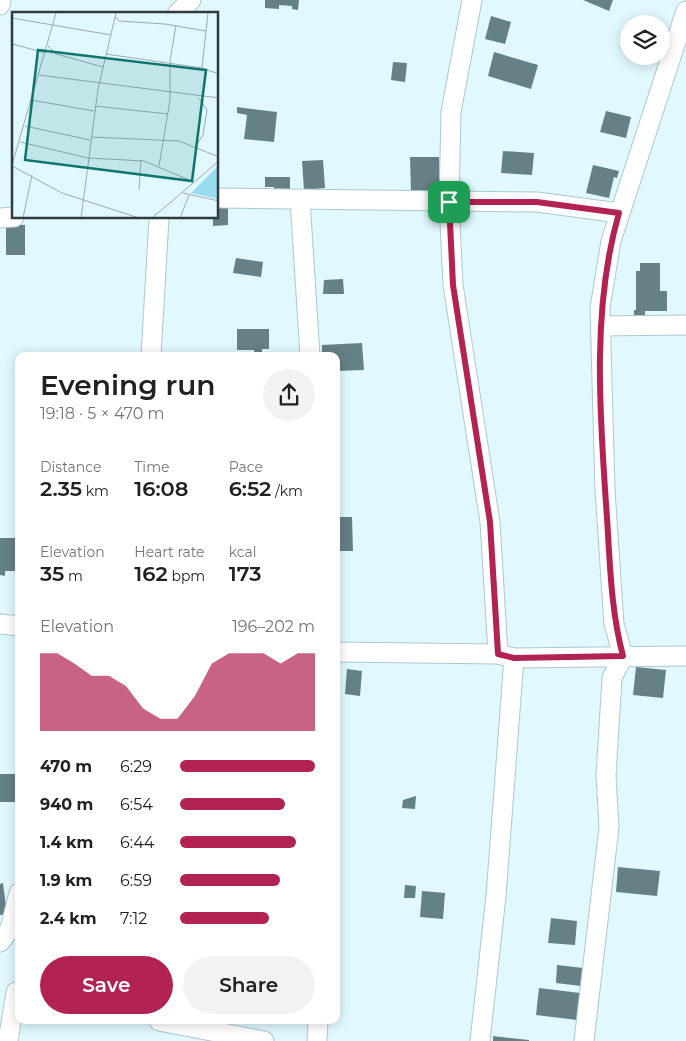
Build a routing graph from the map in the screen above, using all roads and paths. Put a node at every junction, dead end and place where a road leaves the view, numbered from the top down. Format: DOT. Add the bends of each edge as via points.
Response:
graph roads {
  1 [pos="1,0"];
  2 [pos="191,0"];
  3 [pos="471,0"];
  4 [pos="0,5"];
  5 [pos="686,11"];
  6 [pos="180,12"];
  7 [pos="219,198"];
  8 [pos="300,200"];
  9 [pos="449,202"];
  10 [pos="619,213"];
  11 [pos="159,219"];
  12 [pos="686,324"];
  13 [pos="601,326"];
  14 [pos="151,352"];
  15 [pos="310,352"];
  16 [pos="0,624"];
  17 [pos="15,626"];
  18 [pos="340,652"];
  19 [pos="506,656"];
  20 [pos="623,656"];
  21 [pos="686,656"];
  22 [pos="15,909"];
  23 [pos="0,942"];
  24 [pos="12,992"];
  25 [pos="175,1024"];
  26 [pos="318,1024"];
  27 [pos="8,1041"];
  28 [pos="264,1041"];
  29 [pos="317,1041"];
  30 [pos="480,1041"];
  31 [pos="584,1041"];
  1 -- 4 [label="street"];
  2 -- 6 [label="street"];
  3 -- 9 [label="street" via="451,112"];
  5 -- 10 [label="street"];
  7 -- 8 [label="street"];
  8 -- 9 [label="street"];
  8 -- 15 [label="street"];
  9 -- 10 [label="street" via="537,202"];
  9 -- 19 [label="street" via="453,285 490,522"];
  10 -- 13 [label="street" via="600,308"];
  11 -- 14 [label="street"];
  12 -- 13 [label="street"];
  13 -- 20 [label="street" via="614,624"];
  16 -- 17 [label="street"];
  18 -- 19 [label="street"];
  19 -- 20 [label="street"];
  19 -- 30 [label="street" via="496,896"];
  20 -- 21 [label="street"];
  20 -- 31 [label="street" via="612,678 606,776 609,827"];
  22 -- 23 [label="street" via="10,929"];
  24 -- 27 [label="street"];
  25 -- 28 [label="street"];
  26 -- 29 [label="street"];
}
